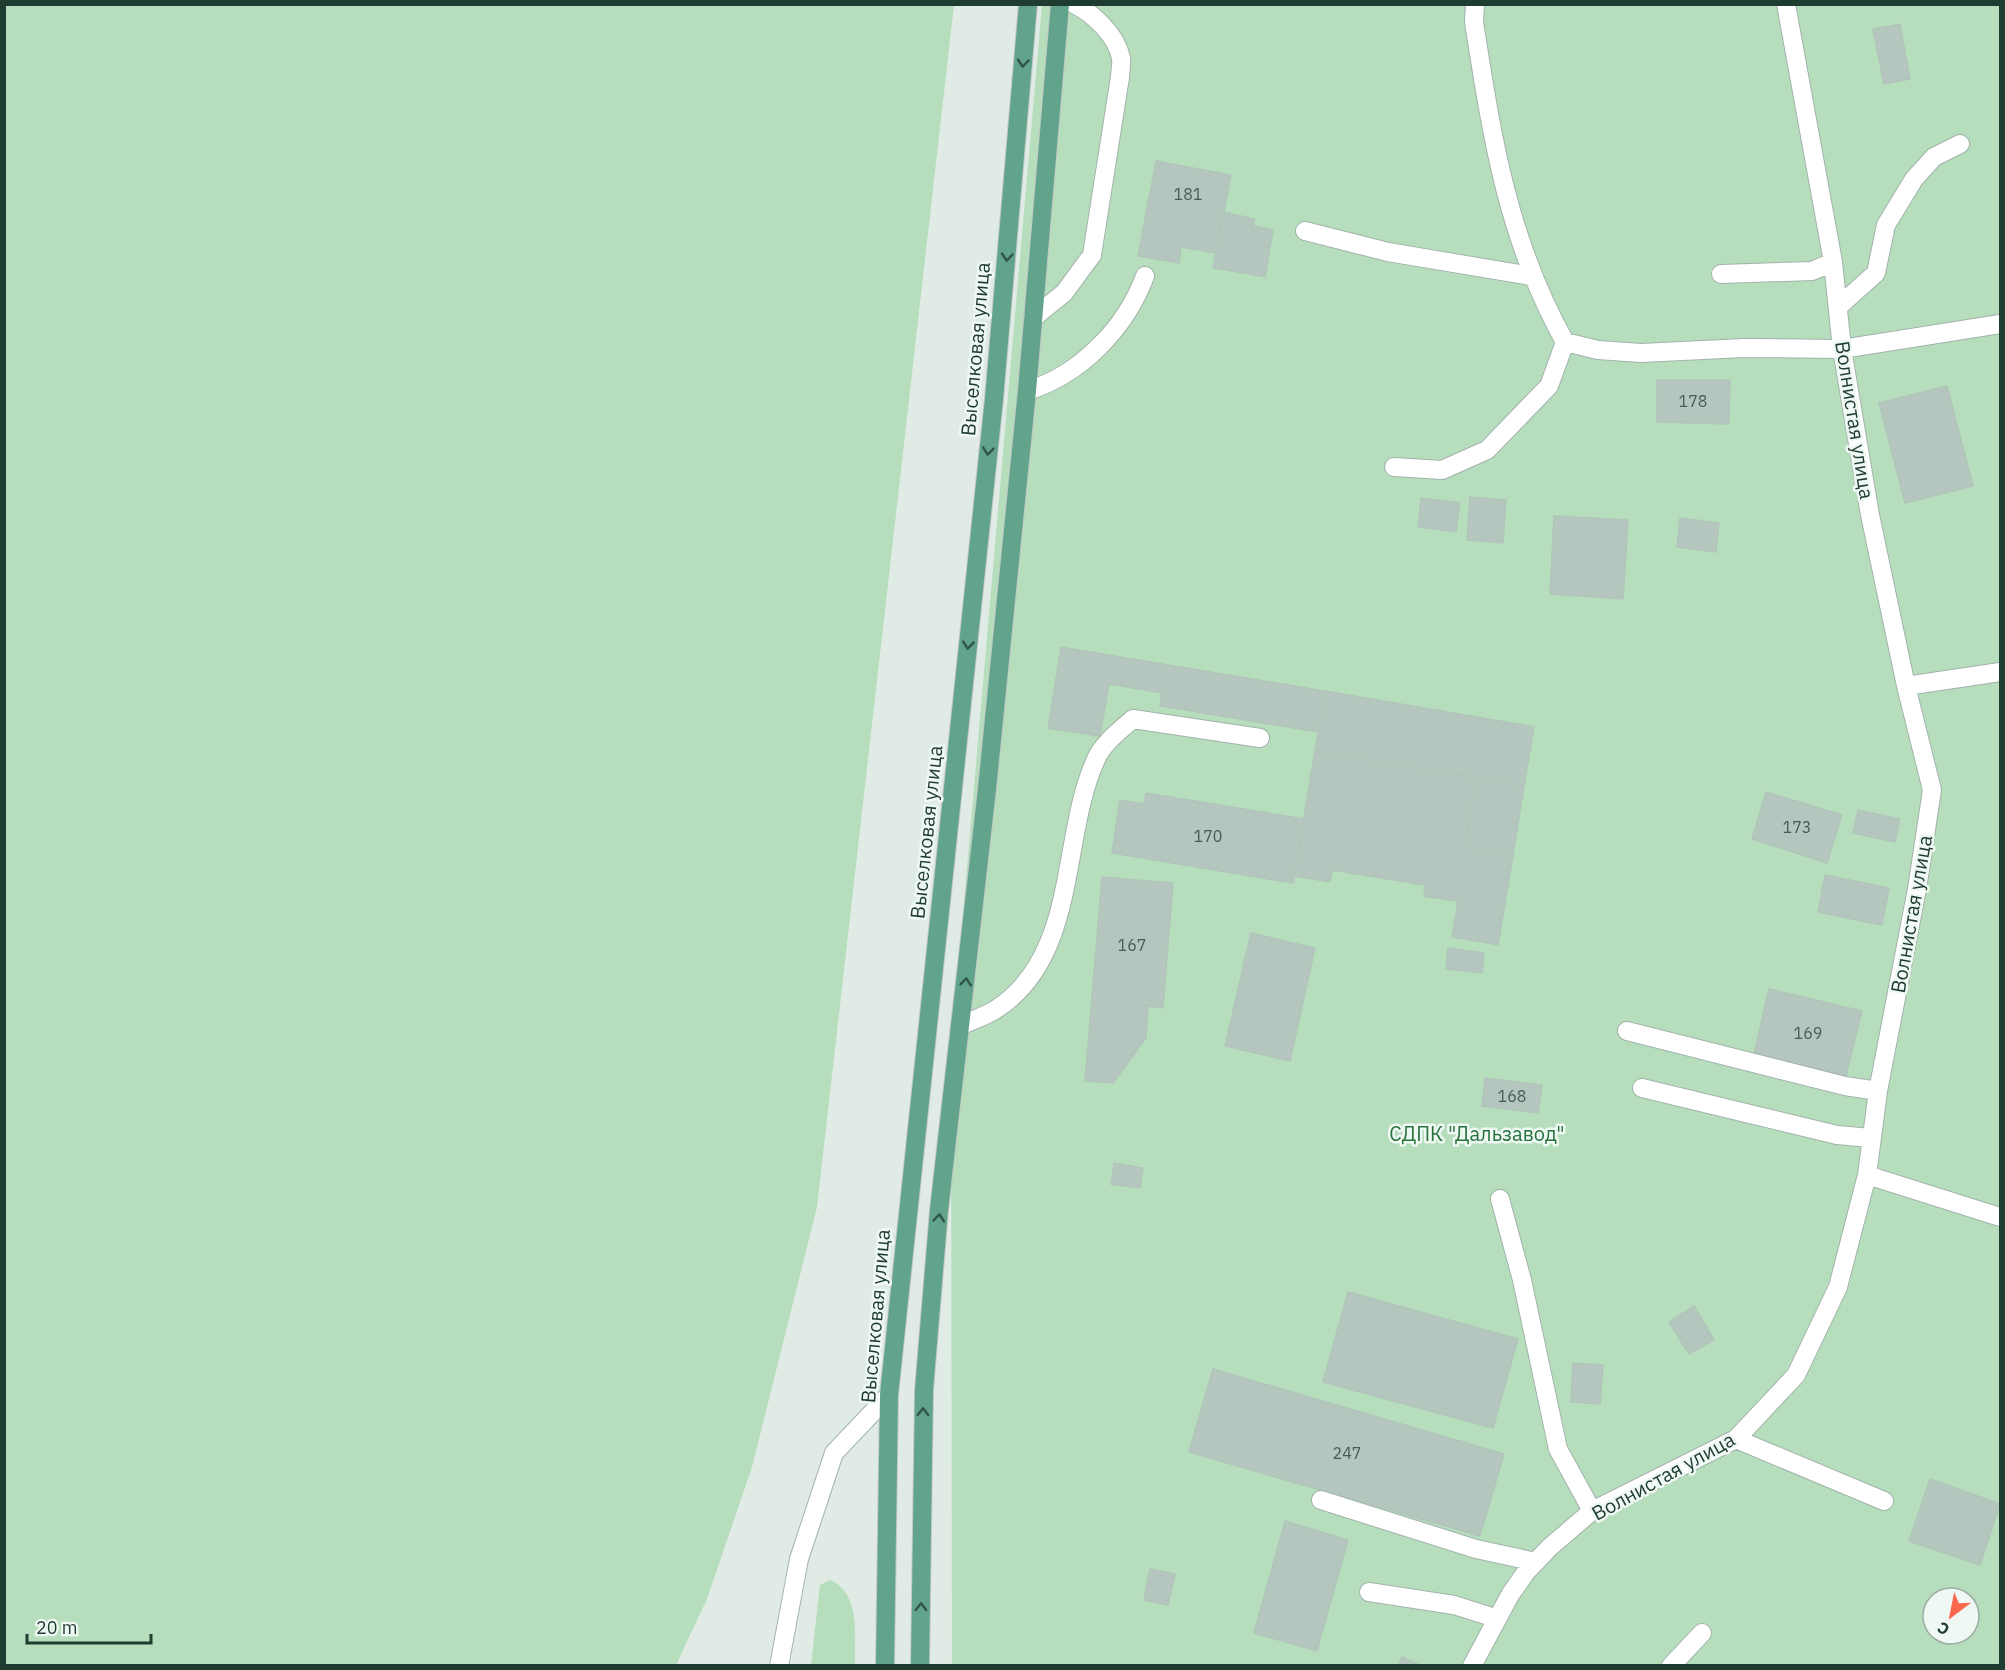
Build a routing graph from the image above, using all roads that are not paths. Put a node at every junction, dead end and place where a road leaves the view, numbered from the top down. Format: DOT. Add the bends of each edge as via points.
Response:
graph roads {
  1 [pos="1028,4"];
  2 [pos="1060,4"];
  3 [pos="1074,4"];
  4 [pos="1474,4"];
  5 [pos="1786,4"];
  6 [pos="1960,144"];
  7 [pos="1305,231"];
  8 [pos="1833,262"];
  9 [pos="1721,274"];
  10 [pos="1145,276"];
  11 [pos="1532,276"];
  12 [pos="1838,307"];
  13 [pos="1034,318"];
  14 [pos="2001,324"];
  15 [pos="1565,342"];
  16 [pos="1842,349"];
  17 [pos="1026,391"];
  18 [pos="1394,466"];
  19 [pos="2001,672"];
  20 [pos="1906,686"];
  21 [pos="1260,738"];
  22 [pos="962,1025"];
  23 [pos="1627,1031"];
  24 [pos="1642,1088"];
  25 [pos="1878,1091"];
  26 [pos="1871,1138"];
  27 [pos="1867,1175"];
  28 [pos="1500,1199"];
  29 [pos="2001,1217"];
  30 [pos="889,1395"];
  31 [pos="1736,1439"];
  32 [pos="1322,1500"];
  33 [pos="1884,1501"];
  34 [pos="1593,1511"];
  35 [pos="1536,1562"];
  36 [pos="1369,1593"];
  37 [pos="1495,1618"];
  38 [pos="1702,1634"];
  39 [pos="779,1665"];
  40 [pos="885,1665"];
  41 [pos="920,1665"];
  42 [pos="1472,1665"];
  43 [pos="1671,1665"];
  1 -- 30 [label="main road, Выселковая улица, one-way" via="994,399"];
  2 -- 13 [label="main road"];
  3 -- 13 [label="street" via="1090,12 1111,38 1121,57 1120,77 1092,255 1064,294"];
  4 -- 11 [label="street" via="1501,179"];
  5 -- 8 [label="street, Волнистая улица"];
  6 -- 12 [label="street" via="1934,157 1914,179 1886,225 1876,273"];
  7 -- 11 [label="street" via="1388,252"];
  8 -- 9 [label="street" via="1812,271"];
  8 -- 12 [label="street, Волнистая улица"];
  10 -- 17 [label="street" via="1129,312 1097,349 1063,374"];
  11 -- 15 [label="street"];
  12 -- 16 [label="street, Волнистая улица"];
  13 -- 17 [label="main road"];
  14 -- 16 [label="street"];
  15 -- 16 [label="street" via="1598,350 1641,353"];
  15 -- 18 [label="street" via="1549,386 1487,450 1442,470"];
  16 -- 20 [label="street, Волнистая улица" via="1870,515"];
  22 -- 17 [label="main road, one-way"];
  19 -- 20 [label="street"];
  20 -- 25 [label="street, Волнистая улица" via="1932,790"];
  21 -- 22 [label="street" via="1133,719 1118,732 1099,754 1084,799 1064,897 1044,954 1027,981 996,1010"];
  41 -- 22 [label="main road, one-way" via="924,1390 939,1210"];
  23 -- 25 [label="street"];
  24 -- 26 [label="street" via="1838,1135"];
  25 -- 26 [label="street, Волнистая улица"];
  26 -- 27 [label="street, Волнистая улица"];
  27 -- 29 [label="street"];
  27 -- 31 [label="street, Волнистая улица" via="1838,1287 1796,1375"];
  28 -- 34 [label="street" via="1522,1280 1558,1449"];
  30 -- 39 [label="street" via="834,1453 799,1559"];
  30 -- 40 [label="main road, Выселковая улица"];
  31 -- 33 [label="street"];
  31 -- 34 [label="street, Волнистая улица"];
  32 -- 35 [label="street" via="1476,1549"];
  34 -- 35 [label="street, Волнистая улица"];
  35 -- 37 [label="street, Волнистая улица"];
  36 -- 37 [label="street" via="1454,1605"];
  37 -- 42 [label="street, Волнистая улица"];
  38 -- 43 [label="street"];
}
